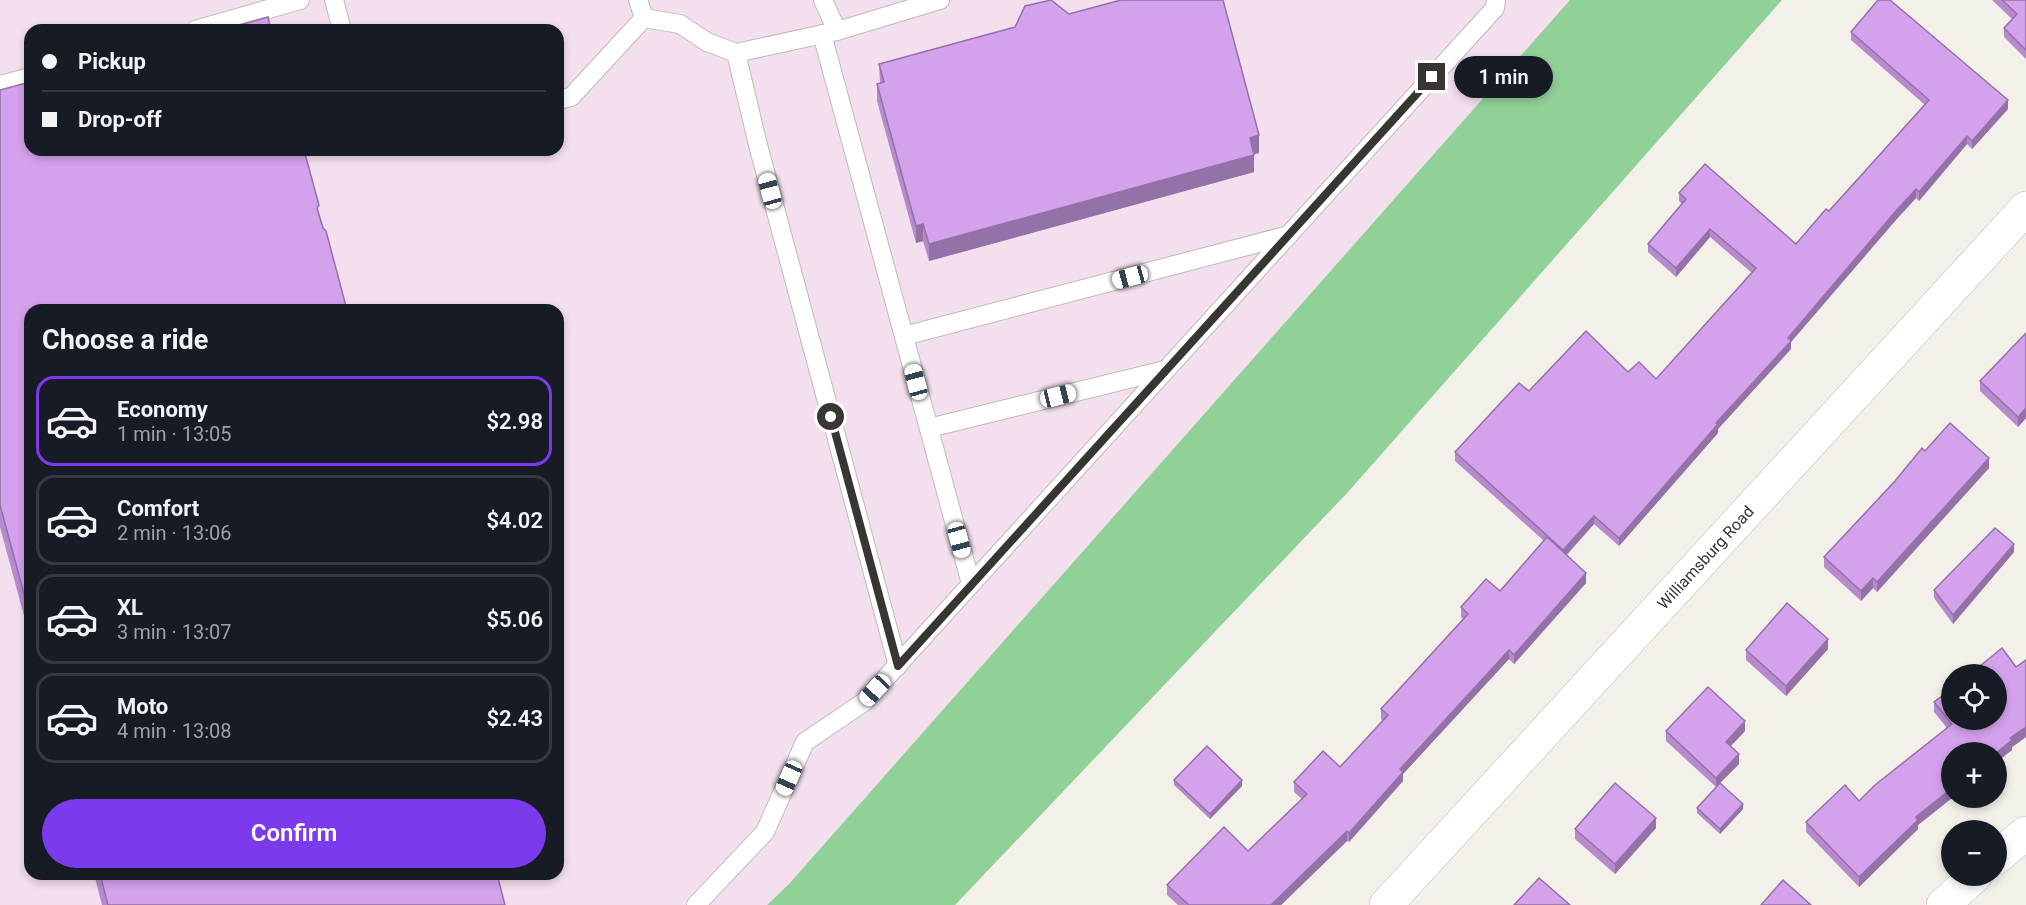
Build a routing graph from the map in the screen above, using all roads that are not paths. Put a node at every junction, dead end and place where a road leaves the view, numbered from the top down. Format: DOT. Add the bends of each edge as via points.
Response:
graph roads {
  1 [pos="300,0"];
  2 [pos="334,0"];
  3 [pos="638,0"];
  4 [pos="823,0"];
  5 [pos="940,0"];
  6 [pos="1496,0"];
  7 [pos="892,7"];
  8 [pos="644,18"];
  9 [pos="216,24"];
  10 [pos="340,24"];
  11 [pos="830,32"];
  12 [pos="736,53"];
  13 [pos="24,79"];
  14 [pos="0,86"];
  15 [pos="564,99"];
  16 [pos="2026,208"];
  17 [pos="1289,235"];
  18 [pos="904,336"];
  19 [pos="1165,370"];
  20 [pos="929,428"];
  21 [pos="971,584"];
  22 [pos="898,666"];
  23 [pos="2026,833"];
  24 [pos="2007,849"];
  25 [pos="1965,886"];
  26 [pos="696,905"];
  27 [pos="1386,905"];
  28 [pos="1943,905"];
  1 -- 9 [label="lane"];
  2 -- 10 [label="lane"];
  3 -- 8 [label="lane"];
  4 -- 11 [label="lane"];
  5 -- 7 [label="lane"];
  6 -- 17 [label="lane" via="1496,8"];
  7 -- 11 [label="lane"];
  8 -- 12 [label="lane" via="680,24 707,42"];
  8 -- 15 [label="lane" via="571,98"];
  11 -- 12 [label="lane"];
  11 -- 18 [label="lane"];
  12 -- 22 [label="lane"];
  13 -- 14 [label="lane"];
  16 -- 27 [label="street, Williamsburg Road"];
  17 -- 18 [label="lane"];
  17 -- 19 [label="lane"];
  18 -- 20 [label="lane"];
  19 -- 20 [label="lane"];
  19 -- 21 [label="lane"];
  20 -- 21 [label="lane"];
  21 -- 22 [label="lane"];
  22 -- 26 [label="lane" via="864,702 805,742 765,832"];
  23 -- 24 [label="street"];
  25 -- 28 [label="street"];
}
